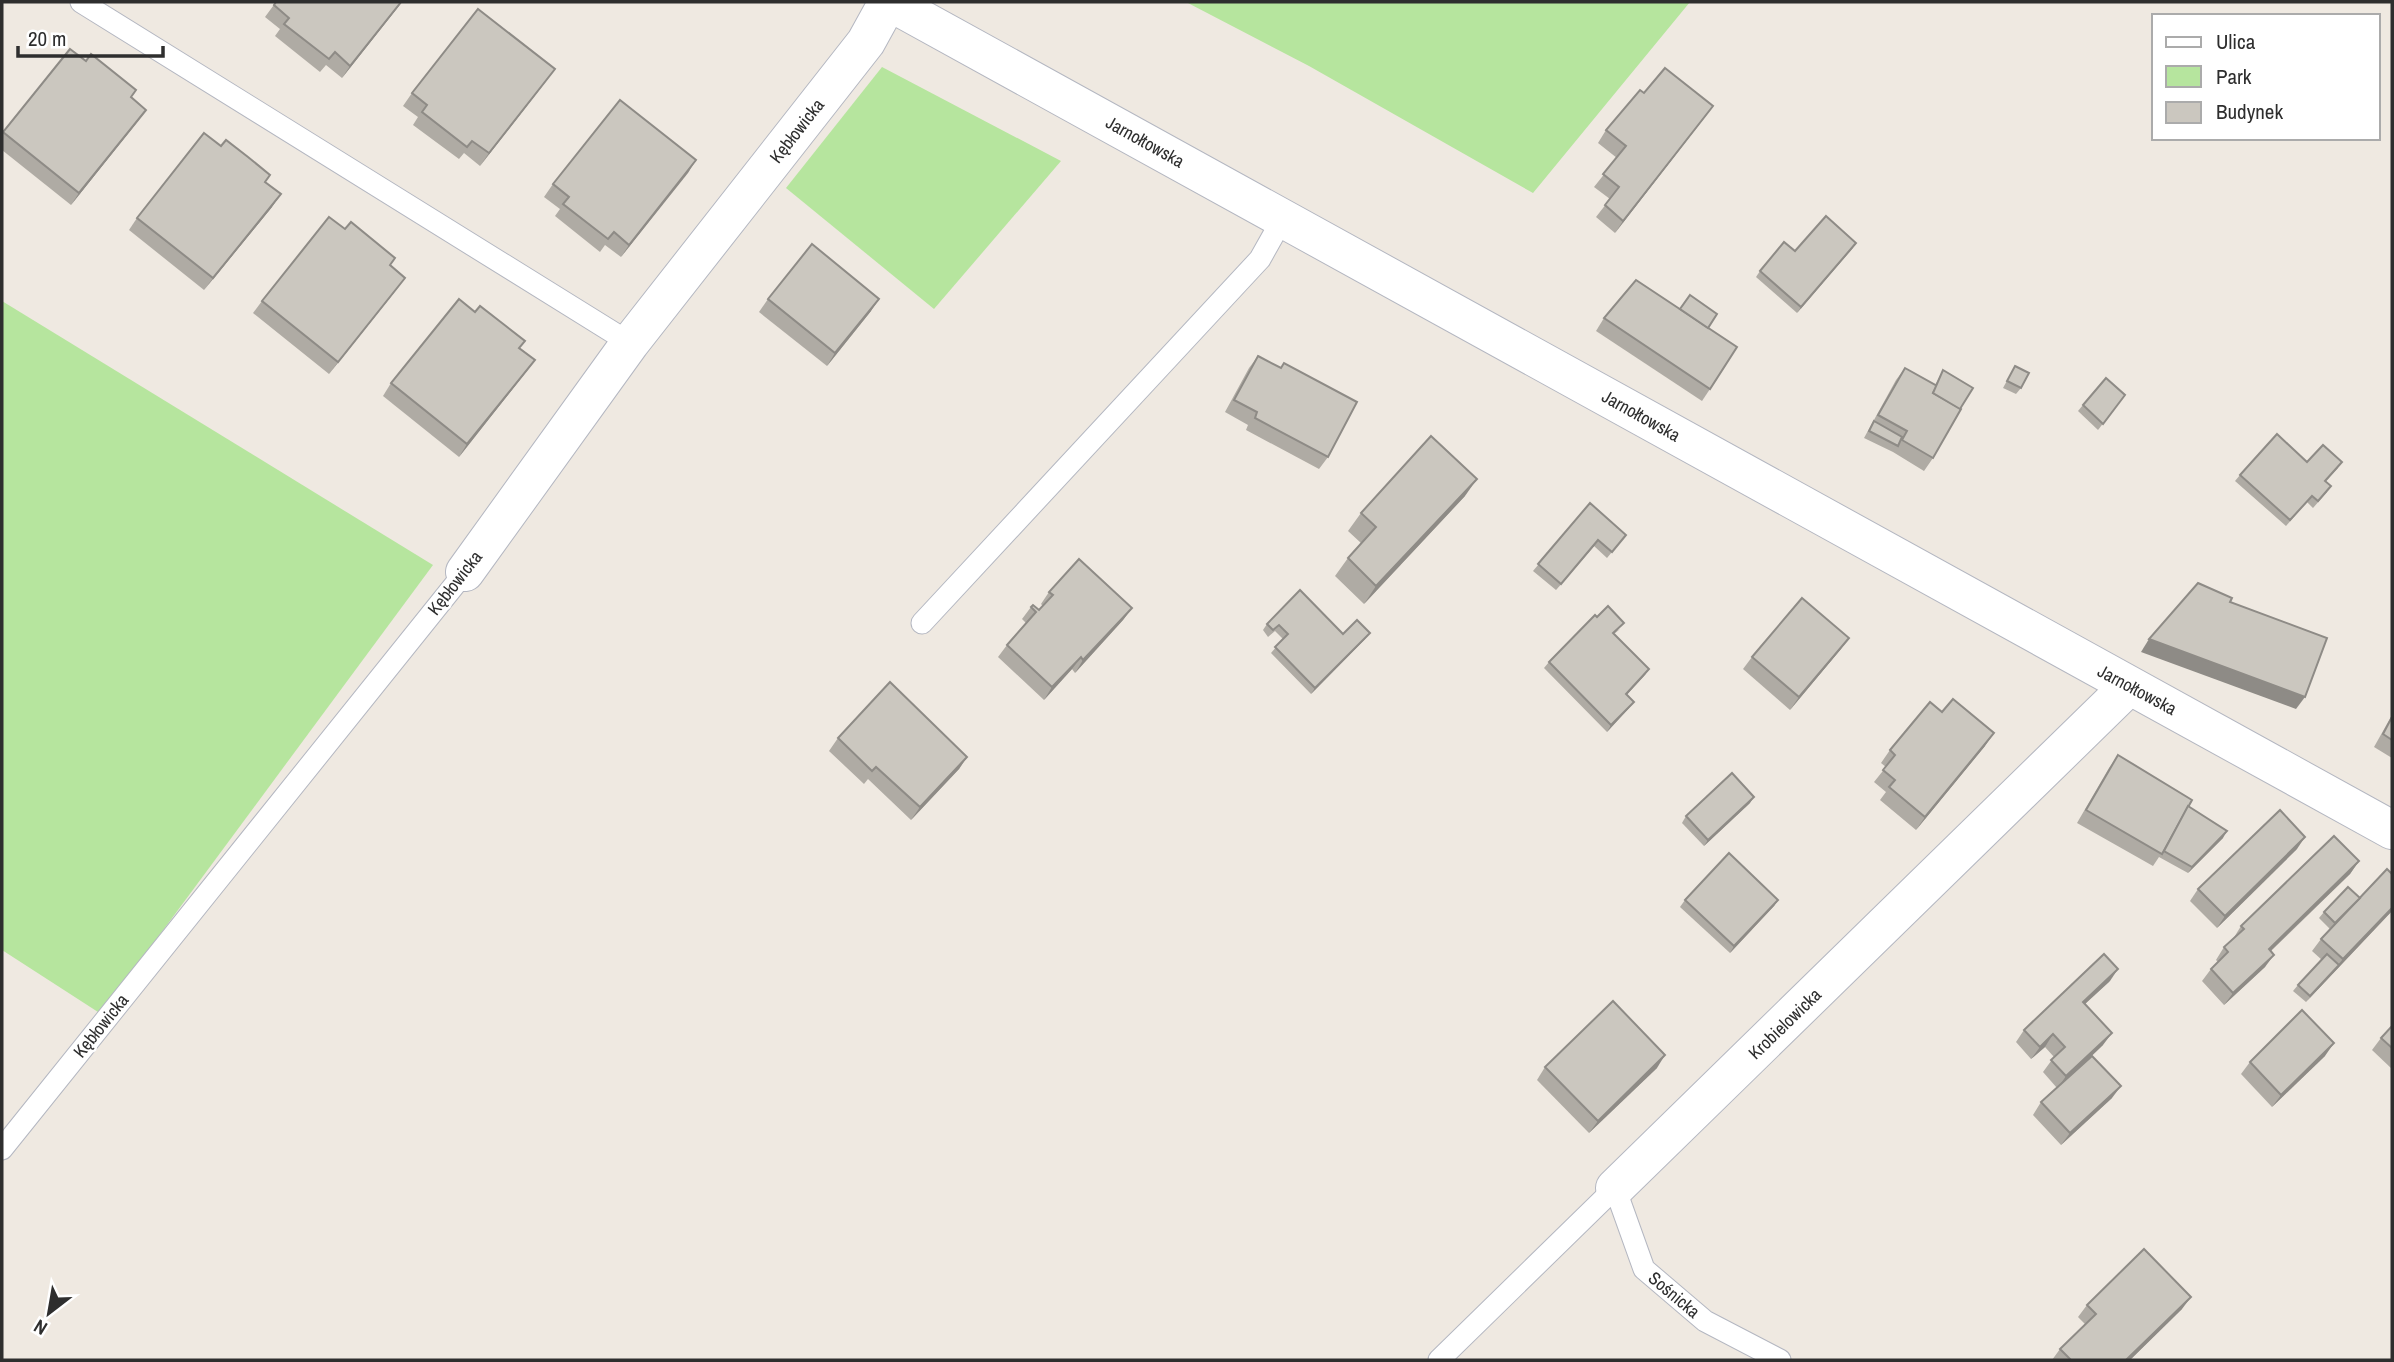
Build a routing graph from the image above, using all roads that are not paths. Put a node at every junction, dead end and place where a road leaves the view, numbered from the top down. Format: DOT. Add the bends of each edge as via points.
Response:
graph roads {
  1 [pos="81,2"];
  2 [pos="903,5"];
  3 [pos="1283,218"];
  4 [pos="630,342"];
  5 [pos="466,572"];
  6 [pos="922,623"];
  7 [pos="2129,686"];
  8 [pos="2392,830"];
  9 [pos="2,1149"];
  10 [pos="1615,1188"];
  11 [pos="1439,1360"];
  12 [pos="1780,1360"];
  1 -- 4 [label="lane"];
  2 -- 3 [label="street, Jarnołtowska"];
  2 -- 4 [label="street, Kębłowicka" via="866,42"];
  3 -- 6 [label="lane" via="1260,259"];
  3 -- 7 [label="street, Jarnołtowska"];
  4 -- 5 [label="street, Kębłowicka"];
  5 -- 9 [label="lane, Kębłowicka"];
  7 -- 8 [label="street, Jarnołtowska"];
  7 -- 10 [label="street, Krobielowicka"];
  10 -- 11 [label="lane, Krobielowicka"];
  10 -- 12 [label="lane, Sośnicka" via="1644,1269 1705,1321"];
}
